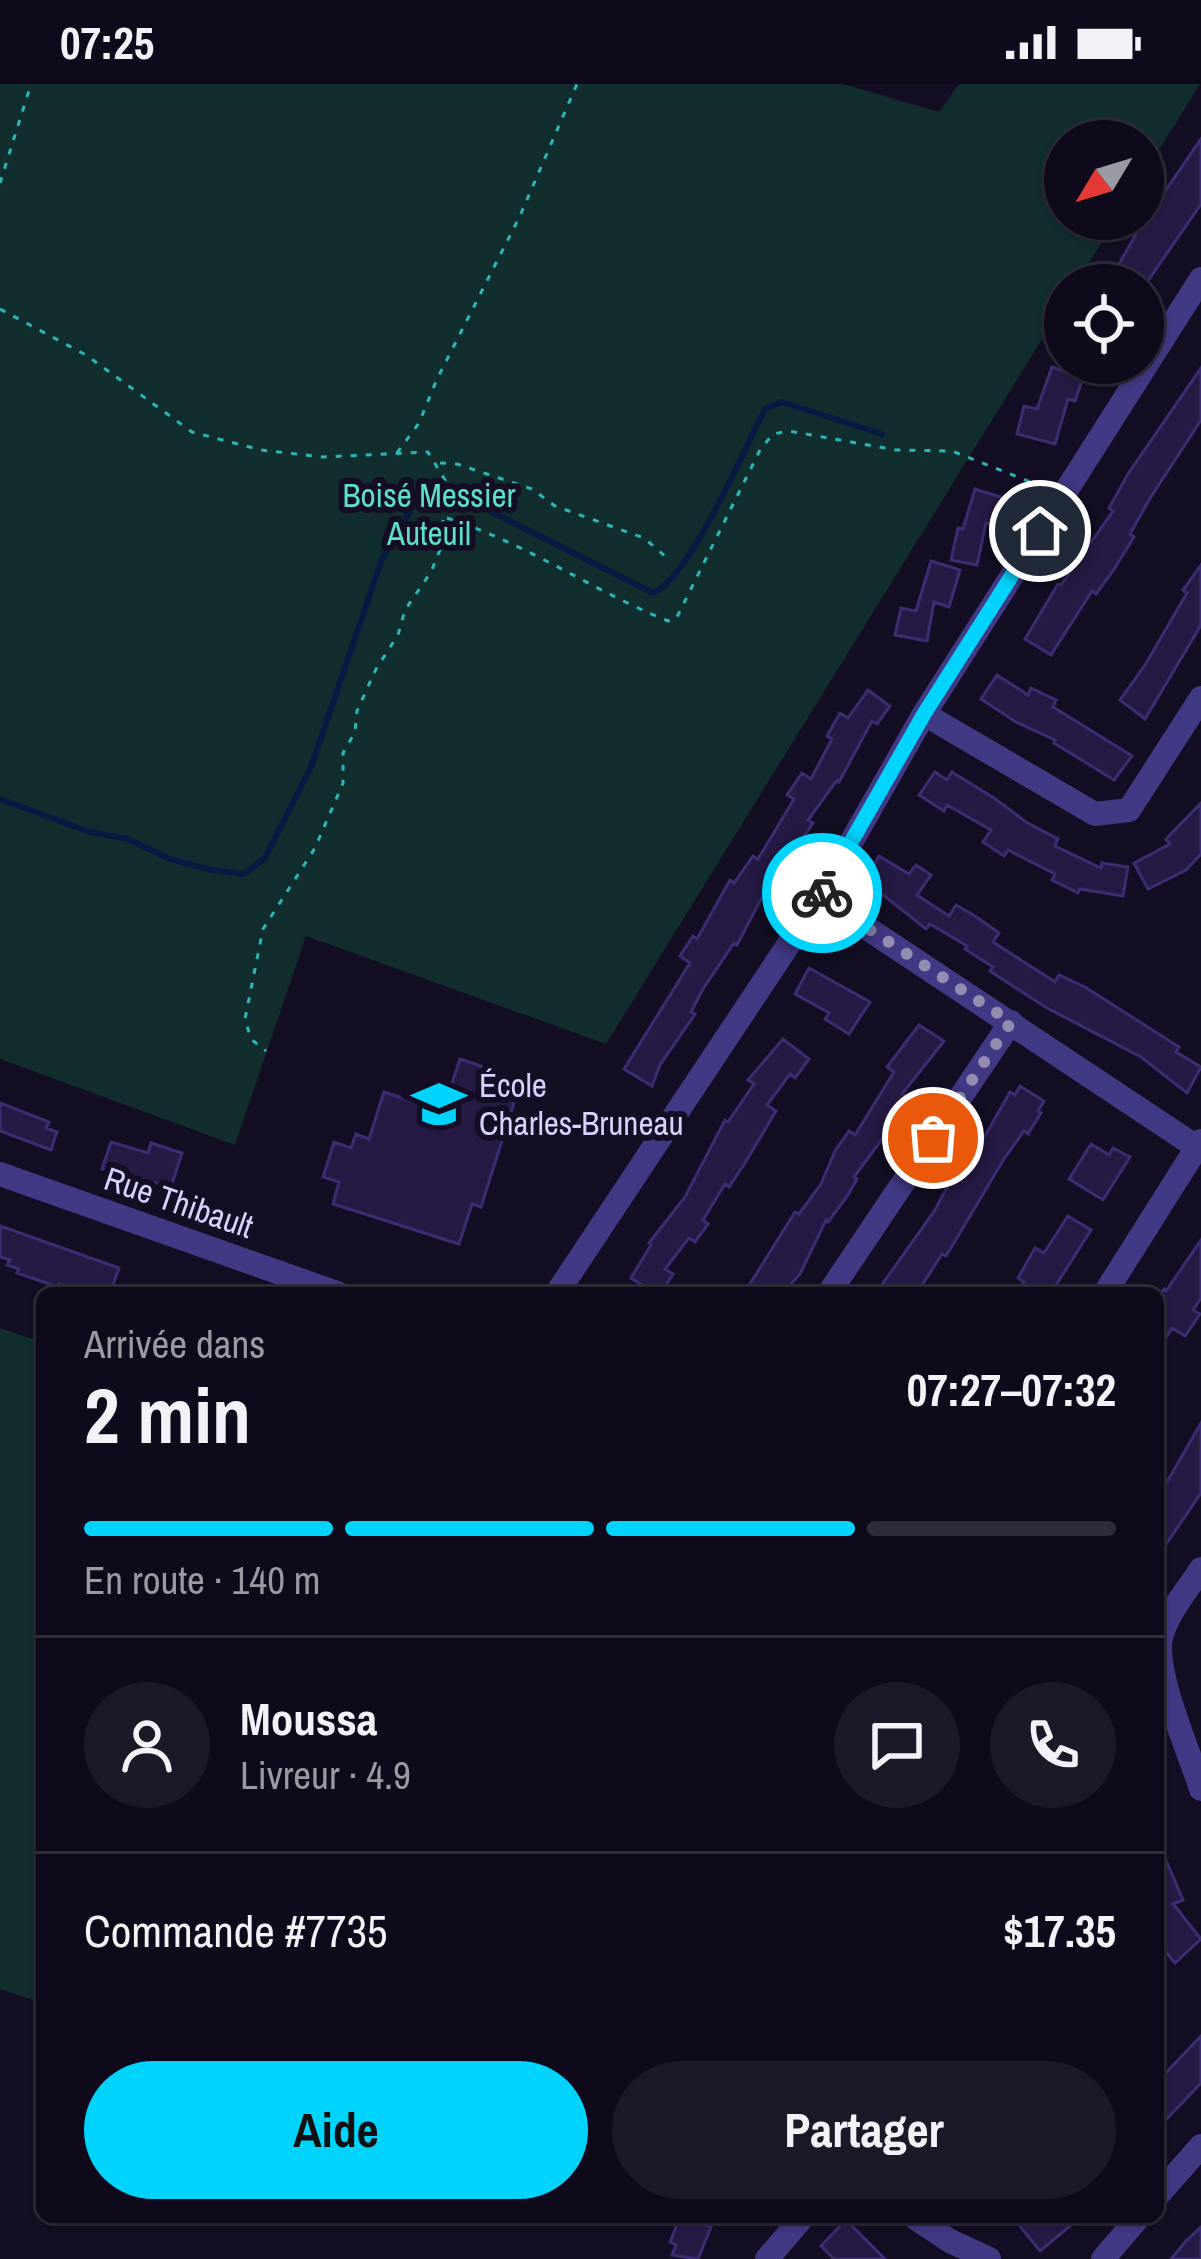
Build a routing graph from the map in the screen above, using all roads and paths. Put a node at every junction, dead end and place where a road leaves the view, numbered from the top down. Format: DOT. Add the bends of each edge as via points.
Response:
graph roads {
  1 [pos="31,84"];
  2 [pos="577,84"];
  3 [pos="0,183"];
  4 [pos="1201,279"];
  5 [pos="0,309"];
  6 [pos="396,454"];
  7 [pos="438,463"];
  8 [pos="1064,495"];
  9 [pos="446,518"];
  10 [pos="666,557"];
  11 [pos="1201,698"];
  12 [pos="924,714"];
  13 [pos="820,897"];
  14 [pos="1011,1022"];
  15 [pos="266,1052"];
  16 [pos="1200,1146"];
  17 [pos="0,1174"];
  18 [pos="320,1287"];
  19 [pos="561,1287"];
  20 [pos="833,1287"];
  21 [pos="1109,1287"];
  22 [pos="1201,1569"];
  23 [pos="1164,1630"];
  24 [pos="1164,1674"];
  25 [pos="1201,1789"];
  26 [pos="1201,2146"];
  27 [pos="1164,2188"];
  28 [pos="798,2223"];
  29 [pos="923,2223"];
  30 [pos="1134,2223"];
  31 [pos="767,2259"];
  32 [pos="989,2259"];
  33 [pos="1102,2259"];
  1 -- 3 [label="path"];
  2 -- 6 [label="path" via="419,423"];
  4 -- 8 [label="street"];
  5 -- 6 [label="path" via="86,355 192,432 322,457"];
  6 -- 7 [label="path" via="428,452"];
  7 -- 9 [label="path"];
  7 -- 10 [label="path" via="532,489 555,506 644,538"];
  8 -- 9 [label="path" via="952,452 773,434 668,621 532,550"];
  8 -- 12 [label="street"];
  9 -- 15 [label="path" via="431,572 357,712 343,783 315,848 263,928 244,1019"];
  11 -- 12 [label="street" via="1129,810 1095,814"];
  12 -- 13 [label="street"];
  13 -- 14 [label="street"];
  13 -- 19 [label="street"];
  14 -- 16 [label="street"];
  14 -- 20 [label="street"];
  16 -- 21 [label="street"];
  17 -- 18 [label="street, Rue Thibault"];
  22 -- 23 [label="street"];
  24 -- 25 [label="street"];
  26 -- 27 [label="street"];
  28 -- 31 [label="street"];
  29 -- 32 [label="street"];
  30 -- 33 [label="street"];
}
